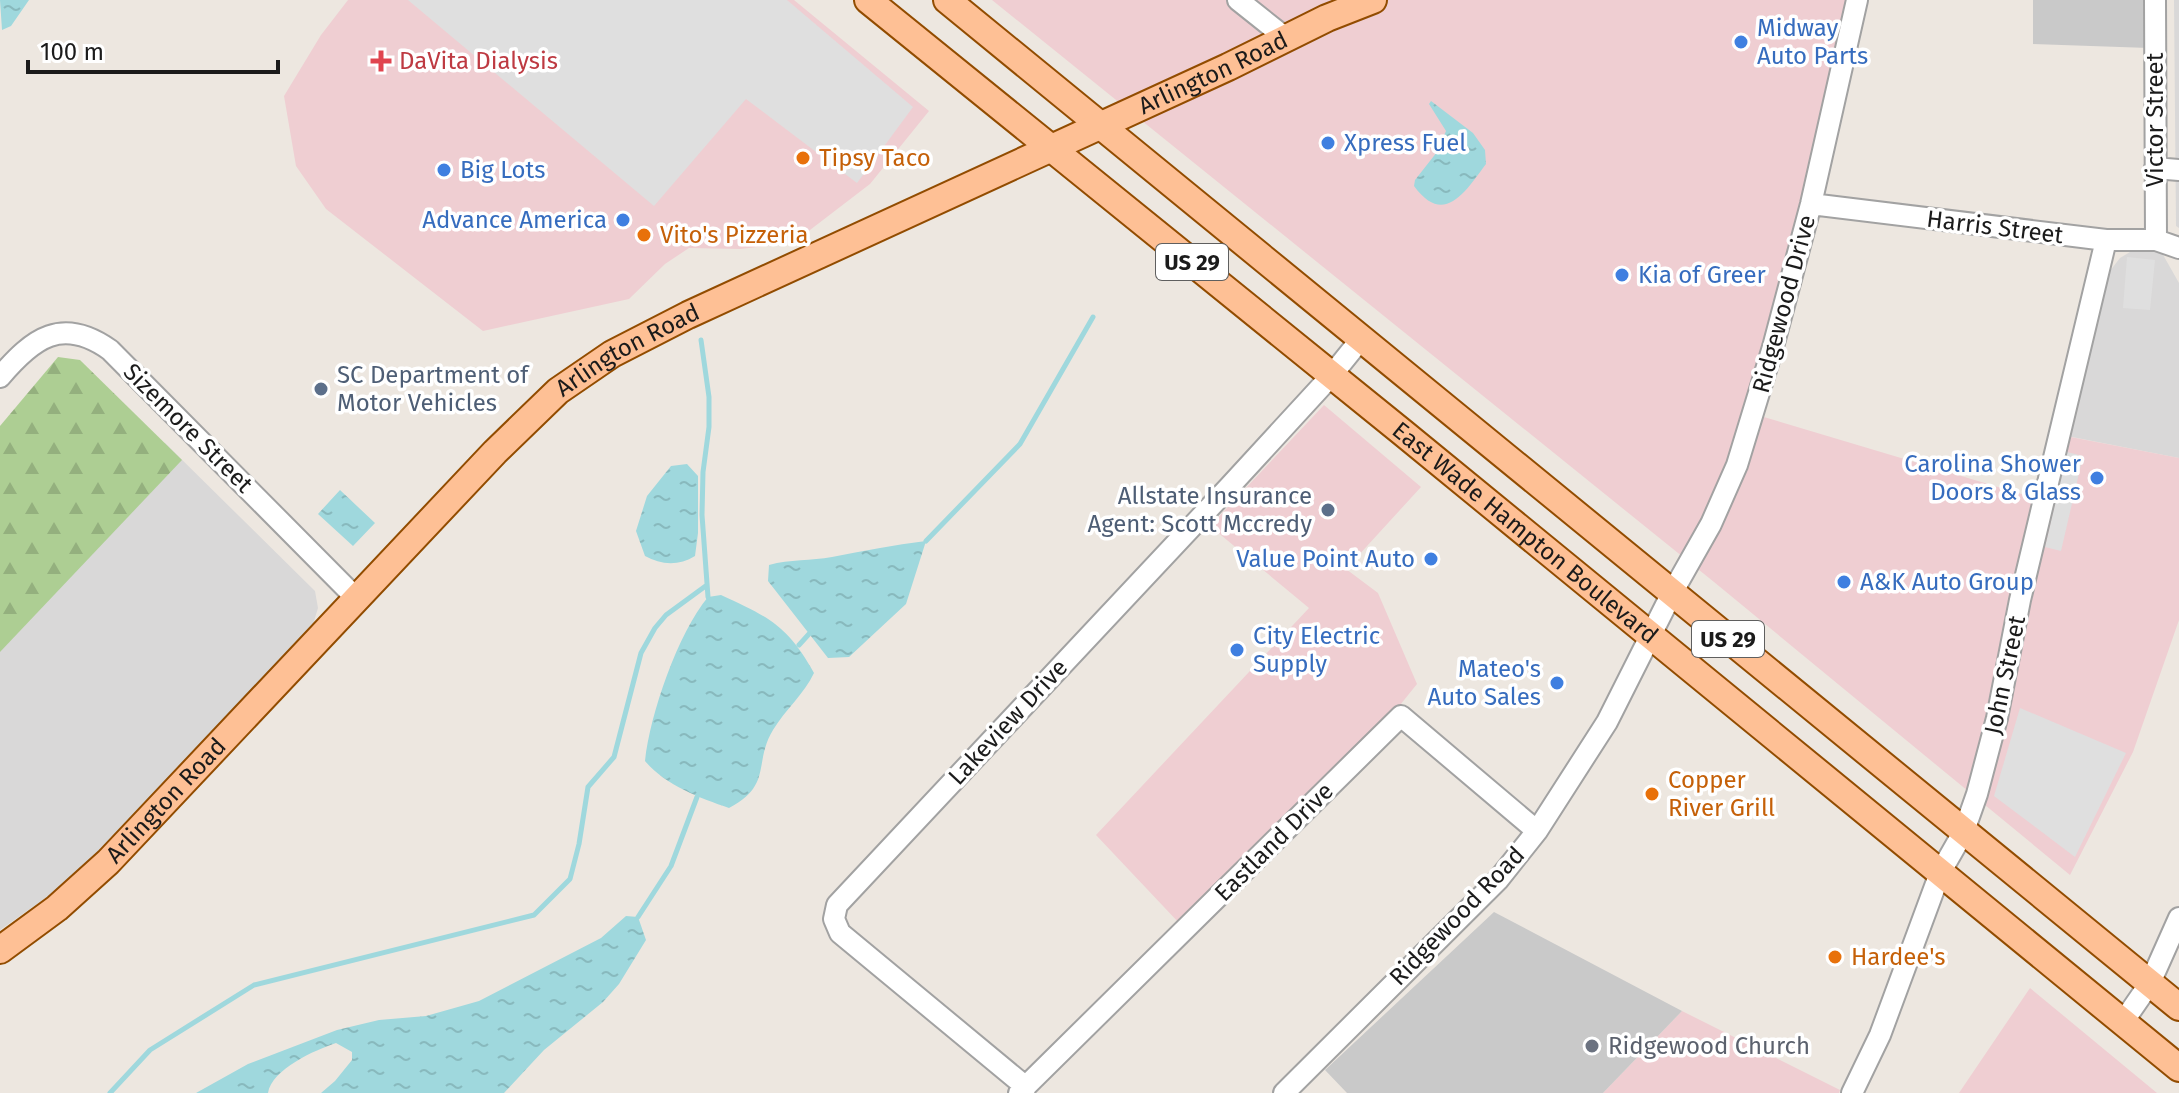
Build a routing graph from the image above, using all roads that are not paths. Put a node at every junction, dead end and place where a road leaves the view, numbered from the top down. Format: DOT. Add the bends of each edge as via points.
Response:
graph roads {
  1 [pos="868,0"];
  2 [pos="947,0"];
  3 [pos="1238,0"];
  4 [pos="1373,0"];
  5 [pos="1857,0"];
  6 [pos="2155,0"];
  7 [pos="1334,9"];
  8 [pos="1287,39"];
  9 [pos="1099,127"];
  10 [pos="1052,148"];
  11 [pos="2155,168"];
  12 [pos="2179,170"];
  13 [pos="1811,204"];
  14 [pos="2106,240"];
  15 [pos="2156,240"];
  16 [pos="2179,248"];
  17 [pos="1361,339"];
  18 [pos="1331,376"];
  19 [pos="0,377"];
  20 [pos="1672,593"];
  21 [pos="357,599"];
  22 [pos="1650,637"];
  23 [pos="1537,831"];
  24 [pos="1964,831"];
  25 [pos="1940,873"];
  26 [pos="2179,918"];
  27 [pos="0,950"];
  28 [pos="2150,983"];
  29 [pos="2179,1007"];
  30 [pos="2123,1022"];
  31 [pos="2179,1068"];
  32 [pos="1023,1090"];
  33 [pos="1284,1093"];
  34 [pos="1852,1093"];
  1 -- 10 [label="main road, East Wade Hampton Boulevard / US 29"];
  2 -- 9 [label="main road, East Wade Hampton Boulevard / US 29"];
  3 -- 8 [label="street"];
  4 -- 7 [label="main road, Arlington Road"];
  5 -- 13 [label="street, Ridgewood Drive"];
  6 -- 11 [label="street, Victor Street"];
  7 -- 8 [label="main road, Arlington Road"];
  8 -- 9 [label="main road, Arlington Road"];
  9 -- 10 [label="main road, Arlington Road"];
  9 -- 17 [label="main road, East Wade Hampton Boulevard / US 29"];
  10 -- 18 [label="main road, East Wade Hampton Boulevard / US 29"];
  10 -- 21 [label="main road, Arlington Road" via="688,315 591,366 526,421"];
  11 -- 12 [label="street"];
  11 -- 15 [label="street, Victor Street"];
  13 -- 14 [label="street, Harris Street"];
  13 -- 20 [label="street, Ridgewood Drive" via="1737,465"];
  14 -- 15 [label="street, Harris Street"];
  14 -- 24 [label="street, John Street" via="1988,757"];
  15 -- 16 [label="street, Harris Street"];
  17 -- 18 [label="street, Lakeview Drive"];
  17 -- 20 [label="main road, East Wade Hampton Boulevard / US 29"];
  18 -- 22 [label="main road, East Wade Hampton Boulevard / US 29"];
  18 -- 32 [label="street, Lakeview Drive" via="837,905 834,919 840,933"];
  19 -- 21 [label="street, Sizemore Street" via="26,349 47,336 80,334 96,340"];
  20 -- 22 [label="street, Ridgewood Road"];
  20 -- 24 [label="main road, East Wade Hampton Boulevard / US 29"];
  21 -- 27 [label="main road, Arlington Road" via="108,862"];
  22 -- 23 [label="street, Ridgewood Road" via="1585,760"];
  22 -- 25 [label="main road, East Wade Hampton Boulevard / US 29"];
  23 -- 32 [label="street, Eastland Drive" via="1401,716"];
  23 -- 33 [label="street, Ridgewood Road" via="1498,880"];
  24 -- 25 [label="street, John Street"];
  24 -- 28 [label="main road, East Wade Hampton Boulevard / US 29"];
  25 -- 30 [label="main road, East Wade Hampton Boulevard / US 29"];
  25 -- 34 [label="street, John Street" via="1880,1035"];
  26 -- 28 [label="street"];
  28 -- 29 [label="main road, East Wade Hampton Boulevard / US 29"];
  28 -- 30 [label="street"];
  30 -- 31 [label="main road, East Wade Hampton Boulevard / US 29"];
}
